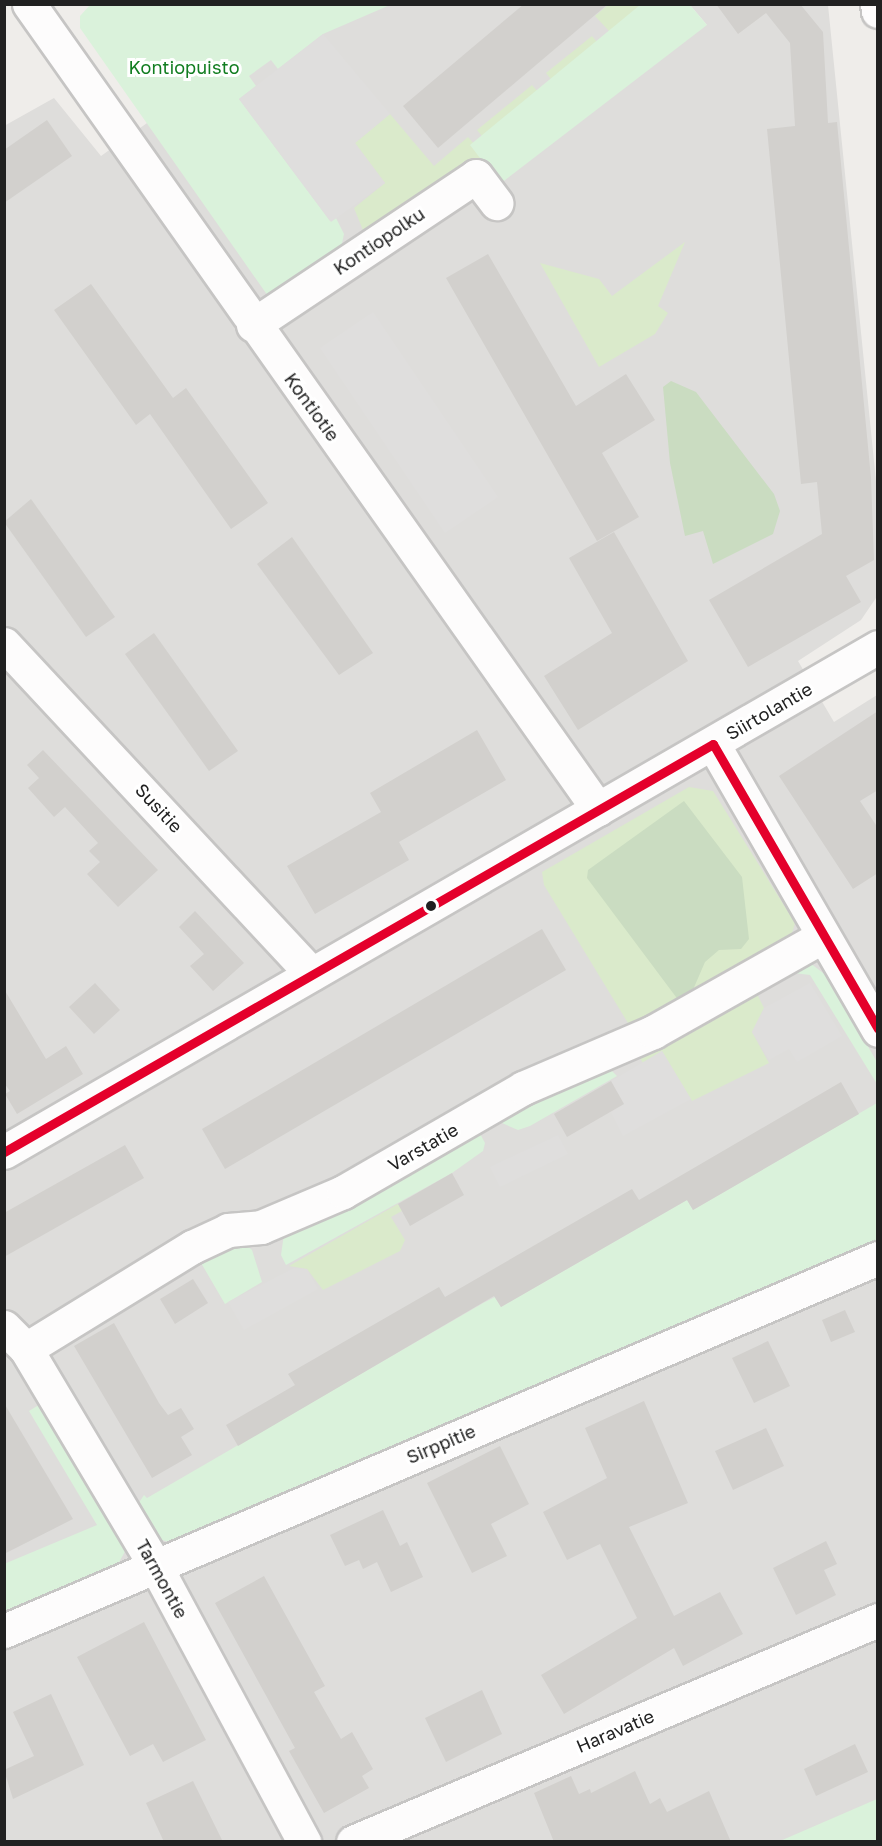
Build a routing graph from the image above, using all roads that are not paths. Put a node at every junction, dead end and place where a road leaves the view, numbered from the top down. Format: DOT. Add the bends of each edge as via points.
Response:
graph roads {
  1 [pos="29,4"];
  2 [pos="877,4"];
  3 [pos="878,11"];
  4 [pos="496,203"];
  5 [pos="253,325"];
  6 [pos="4,644"];
  7 [pos="878,647"];
  8 [pos="713,744"];
  9 [pos="598,809"];
  10 [pos="820,938"];
  11 [pos="312,974"];
  12 [pos="878,1030"];
  13 [pos="4,1152"];
  14 [pos="878,1258"];
  15 [pos="15,1338"];
  16 [pos="155,1565"];
  17 [pos="878,1620"];
  18 [pos="4,1631"];
  19 [pos="304,1842"];
  20 [pos="353,1842"];
  1 -- 5 [label="street, Kontiotie"];
  2 -- 3 [label="street"];
  4 -- 5 [label="street, Kontiopolku" via="476,176"];
  5 -- 9 [label="street, Kontiotie"];
  6 -- 11 [label="street, Susitie"];
  7 -- 8 [label="street, Siirtolantie"];
  8 -- 9 [label="street, Siirtolantie"];
  8 -- 10 [label="street"];
  9 -- 11 [label="street, Siirtolantie"];
  10 -- 12 [label="street"];
  10 -- 15 [label="street, Varstatie" via="653,1032 523,1088 343,1192 261,1227 228,1230 192,1246"];
  11 -- 13 [label="street, Siirtolantie"];
  14 -- 16 [label="street, Sirppitie"];
  15 -- 16 [label="street, Tarmontie"];
  16 -- 18 [label="street, Sirppitie"];
  16 -- 19 [label="street, Tarmontie"];
  17 -- 20 [label="street, Haravatie"];
}
